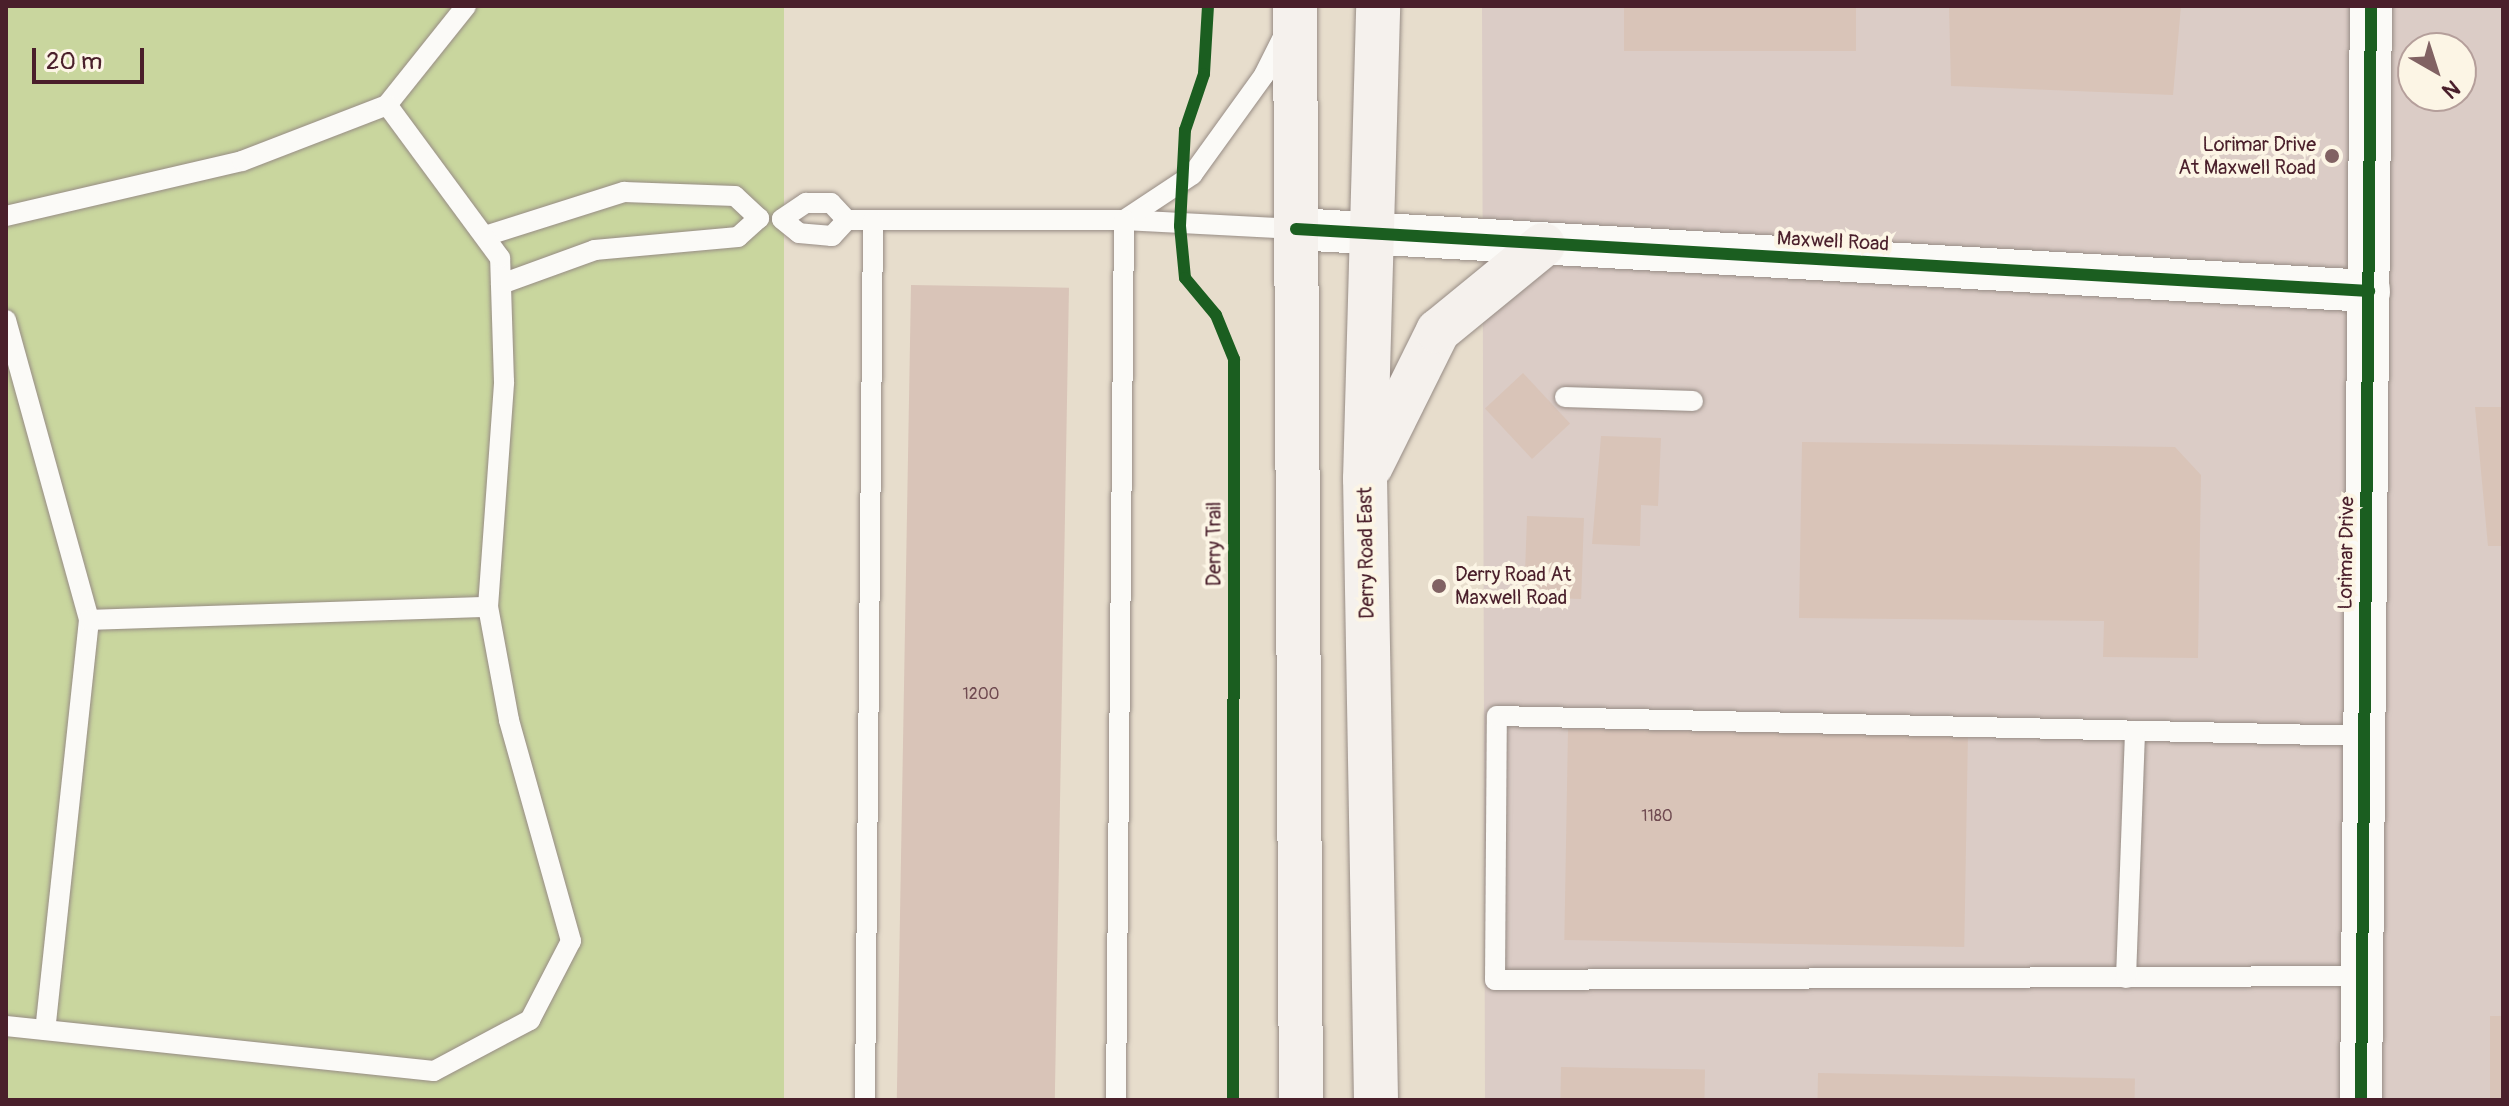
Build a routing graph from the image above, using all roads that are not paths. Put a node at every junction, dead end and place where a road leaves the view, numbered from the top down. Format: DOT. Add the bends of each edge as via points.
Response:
graph roads {
  1 [pos="466,6"];
  2 [pos="1378,6"];
  3 [pos="2371,6"];
  4 [pos="1295,10"];
  5 [pos="387,105"];
  6 [pos="6,216"];
  7 [pos="759,218"];
  8 [pos="782,219"];
  9 [pos="847,220"];
  10 [pos="1124,220"];
  11 [pos="873,221"];
  12 [pos="1296,229"];
  13 [pos="1374,234"];
  14 [pos="485,236"];
  15 [pos="1543,245"];
  16 [pos="501,284"];
  17 [pos="2369,291"];
  18 [pos="6,320"];
  19 [pos="1565,397"];
  20 [pos="1693,401"];
  21 [pos="1365,479"];
  22 [pos="488,607"];
  23 [pos="89,620"];
  24 [pos="2135,731"];
  25 [pos="2365,736"];
  26 [pos="2362,976"];
  27 [pos="2126,978"];
  28 [pos="6,1026"];
  29 [pos="45,1030"];
  30 [pos="865,1100"];
  31 [pos="1116,1100"];
  32 [pos="1301,1100"];
  33 [pos="1376,1100"];
  34 [pos="2361,1100"];
  1 -- 5 [label="lane"];
  2 -- 13 [label="main road, Derry Road East"];
  3 -- 17 [label="street, Lorimar Drive"];
  4 -- 10 [label="lane" via="1264,75 1192,175"];
  4 -- 12 [label="main road"];
  5 -- 6 [label="lane" via="242,161"];
  5 -- 14 [label="lane"];
  7 -- 8 [label="lane"];
  7 -- 14 [label="lane" via="735,196 624,192"];
  7 -- 16 [label="lane" via="738,237 595,250"];
  8 -- 9 [label="lane" via="799,233 832,236"];
  8 -- 9 [label="lane" via="806,203 831,203"];
  9 -- 11 [label="lane"];
  10 -- 11 [label="lane"];
  10 -- 12 [label="lane"];
  10 -- 31 [label="lane"];
  11 -- 30 [label="lane"];
  12 -- 13 [label="street, Maxwell Road"];
  12 -- 32 [label="main road"];
  13 -- 15 [label="street, Maxwell Road"];
  13 -- 21 [label="main road, Derry Road East"];
  14 -- 16 [label="lane" via="500,258"];
  15 -- 17 [label="street, Maxwell Road"];
  15 -- 21 [label="main road" via="1438,331"];
  16 -- 22 [label="lane" via="504,382"];
  17 -- 25 [label="street, Lorimar Drive"];
  18 -- 23 [label="lane"];
  19 -- 20 [label="lane"];
  21 -- 33 [label="main road, Derry Road East"];
  22 -- 23 [label="lane"];
  22 -- 29 [label="lane" via="509,720 571,941 530,1020 434,1071"];
  23 -- 29 [label="lane"];
  24 -- 25 [label="lane"];
  24 -- 27 [label="lane"];
  24 -- 27 [label="lane" via="1497,716 1495,980"];
  25 -- 26 [label="street, Lorimar Drive"];
  26 -- 27 [label="lane"];
  26 -- 34 [label="street, Lorimar Drive"];
  28 -- 29 [label="lane"];
}
